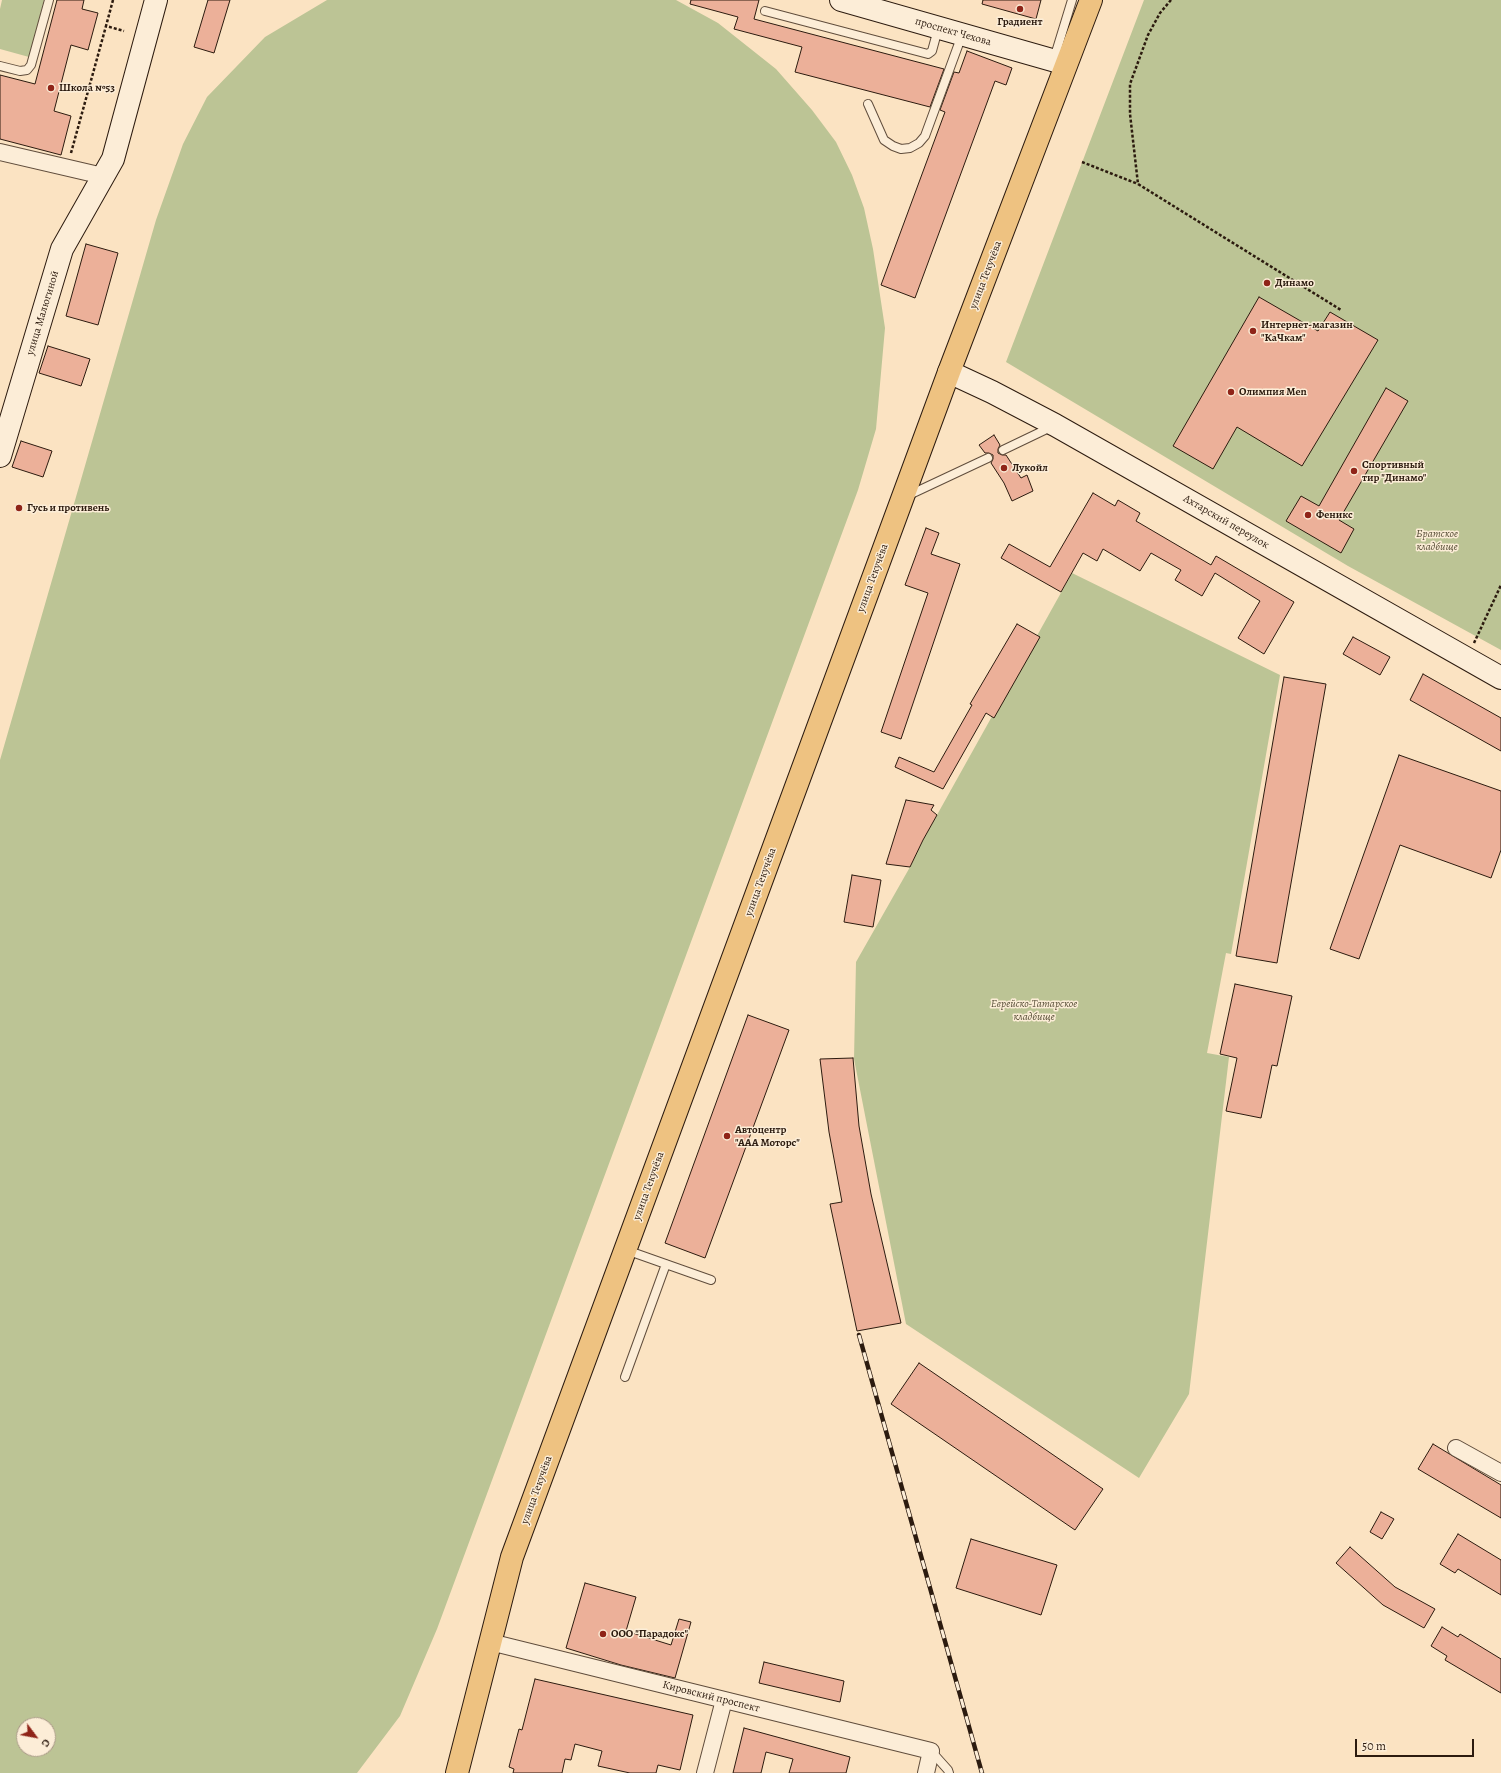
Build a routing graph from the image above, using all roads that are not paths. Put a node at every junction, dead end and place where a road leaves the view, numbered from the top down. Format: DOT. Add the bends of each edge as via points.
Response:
graph roads {
  1 [pos="49,0"];
  2 [pos="156,0"];
  3 [pos="841,0"];
  4 [pos="1072,0"];
  5 [pos="1091,0"];
  6 [pos="765,11"];
  7 [pos="938,28"];
  8 [pos="962,34"];
  9 [pos="1060,62"];
  10 [pos="0,66"];
  11 [pos="868,104"];
  12 [pos="8,152"];
  13 [pos="103,176"];
  14 [pos="949,372"];
  15 [pos="1055,425"];
  16 [pos="1003,450"];
  17 [pos="0,456"];
  18 [pos="988,458"];
  19 [pos="902,498"];
  20 [pos="1501,678"];
  21 [pos="625,1249"];
  22 [pos="666,1264"];
  23 [pos="711,1280"];
  24 [pos="625,1376"];
  25 [pos="1456,1448"];
  26 [pos="1501,1473"];
  27 [pos="490,1642"];
  28 [pos="724,1700"];
  29 [pos="931,1751"];
  30 [pos="456,1773"];
  31 [pos="706,1773"];
  32 [pos="926,1773"];
  33 [pos="949,1773"];
  1 -- 10 [label="lane" via="31,65 27,70 20,71"];
  2 -- 13 [label="main road, улица Малюгиной" via="113,159"];
  3 -- 7 [label="main road, проспект Чехова"];
  4 -- 9 [label="lane"];
  5 -- 9 [label="main road, улица Текучёва"];
  6 -- 7 [label="lane" via="928,54 932,51"];
  7 -- 8 [label="main road, проспект Чехова"];
  8 -- 9 [label="main road, проспект Чехова"];
  8 -- 11 [label="lane" via="925,136 919,143 901,149 884,140"];
  9 -- 14 [label="main road, улица Текучёва"];
  12 -- 13 [label="street"];
  13 -- 17 [label="main road, улица Малюгиной" via="62,249"];
  14 -- 15 [label="main road, Ахтарский переулок"];
  14 -- 19 [label="main road, улица Текучёва"];
  15 -- 16 [label="lane"];
  15 -- 20 [label="main road, Ахтарский переулок"];
  18 -- 19 [label="lane"];
  19 -- 21 [label="main road, улица Текучёва"];
  21 -- 22 [label="lane"];
  21 -- 27 [label="main road, улица Текучёва" via="512,1557"];
  22 -- 23 [label="lane"];
  22 -- 24 [label="lane"];
  25 -- 26 [label="street"];
  27 -- 28 [label="street, Кировский проспект"];
  27 -- 30 [label="main road, улица Текучёва"];
  28 -- 29 [label="street, Кировский проспект"];
  28 -- 31 [label="street"];
  29 -- 32 [label="street"];
  29 -- 33 [label="lane"];
}
